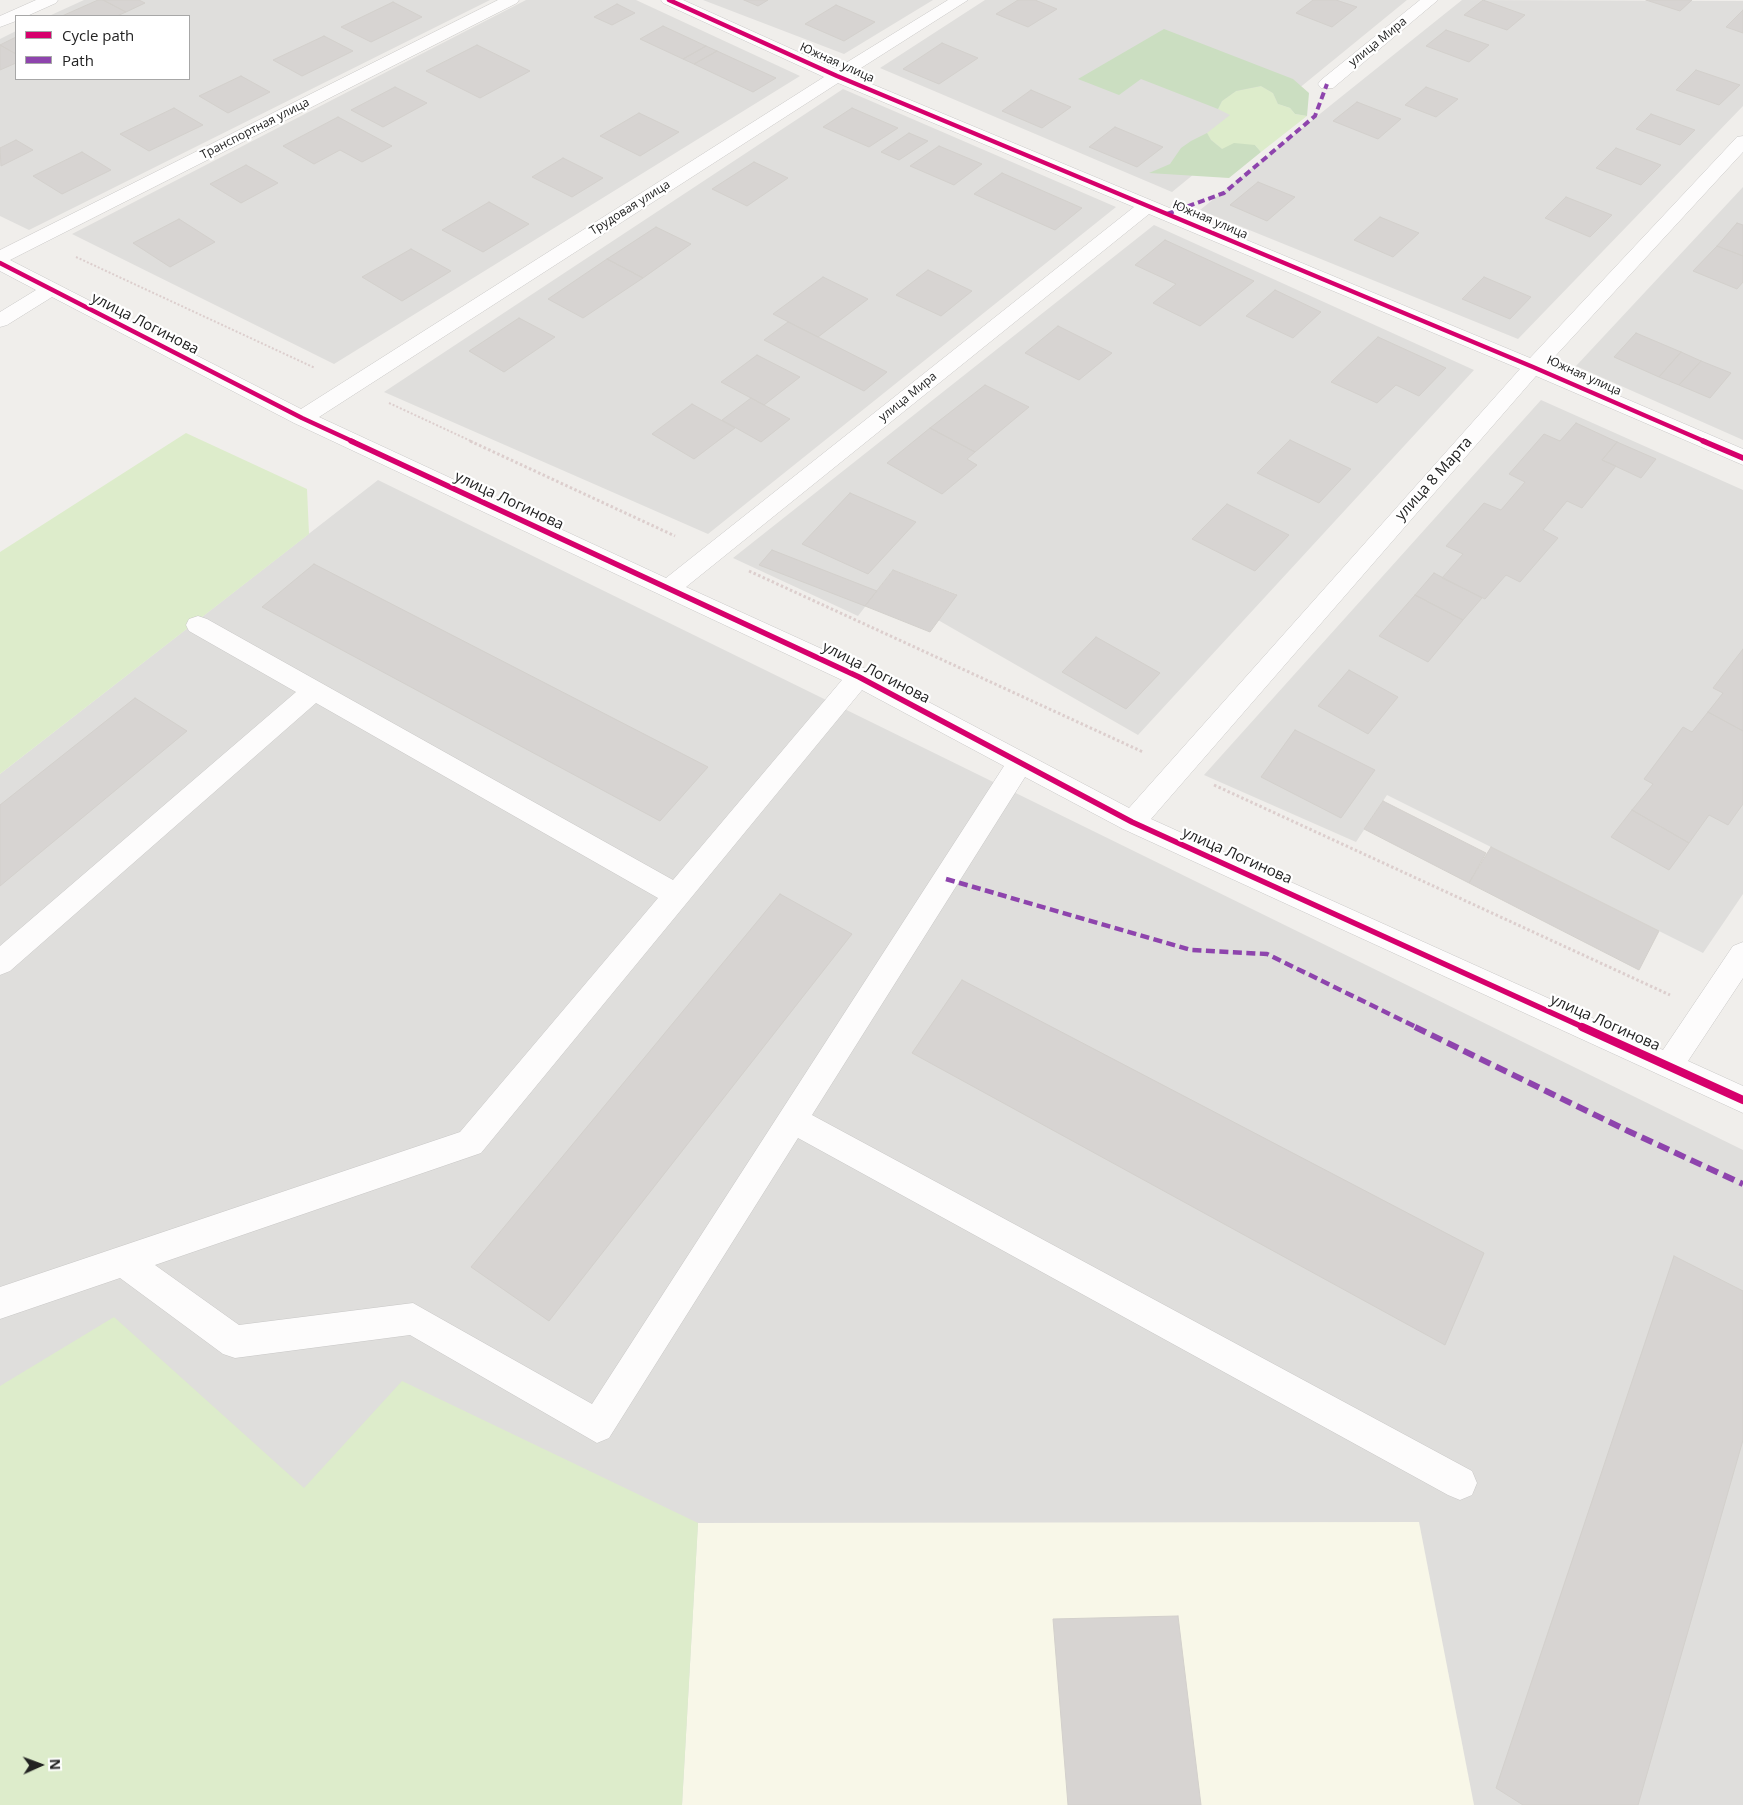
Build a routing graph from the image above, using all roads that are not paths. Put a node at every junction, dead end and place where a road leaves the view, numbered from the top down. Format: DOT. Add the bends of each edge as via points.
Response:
graph roads {
  1 [pos="50,0"];
  2 [pos="511,0"];
  3 [pos="669,0"];
  4 [pos="960,0"];
  5 [pos="1430,0"];
  6 [pos="15,15"];
  7 [pos="16,15"];
  8 [pos="0,22"];
  9 [pos="837,76"];
  10 [pos="1327,84"];
  11 [pos="1743,141"];
  12 [pos="1148,206"];
  13 [pos="0,258"];
  14 [pos="0,263"];
  15 [pos="51,290"];
  16 [pos="0,321"];
  17 [pos="1533,367"];
  18 [pos="302,418"];
  19 [pos="1743,458"];
  20 [pos="668,589"];
  21 [pos="198,625"];
  22 [pos="859,677"];
  23 [pos="314,690"];
  24 [pos="1020,763"];
  25 [pos="1132,822"];
  26 [pos="678,896"];
  27 [pos="1743,954"];
  28 [pos="0,963"];
  29 [pos="1669,1065"];
  30 [pos="1743,1100"];
  31 [pos="792,1120"];
  32 [pos="123,1261"];
  33 [pos="0,1303"];
  34 [pos="1460,1483"];
  1 -- 7 [label="street"];
  2 -- 13 [label="street, Транспортная улица"];
  3 -- 9 [label="street, Южная улица"];
  4 -- 9 [label="street, Трудовая улица"];
  5 -- 10 [label="street, улица Мира"];
  6 -- 8 [label="street"];
  9 -- 12 [label="street, Южная улица"];
  9 -- 18 [label="street, Трудовая улица"];
  11 -- 17 [label="street, улица 8 Марта"];
  12 -- 17 [label="street, Южная улица"];
  12 -- 20 [label="street, улица Мира"];
  14 -- 15 [label="street, улица Логинова"];
  15 -- 16 [label="street"];
  15 -- 18 [label="street, улица Логинова"];
  17 -- 19 [label="street, Южная улица"];
  17 -- 25 [label="street, улица 8 Марта"];
  18 -- 20 [label="street, улица Логинова"];
  20 -- 22 [label="street, улица Логинова"];
  21 -- 23 [label="street"];
  22 -- 24 [label="street, улица Логинова"];
  22 -- 26 [label="street"];
  23 -- 26 [label="street"];
  23 -- 28 [label="street"];
  24 -- 25 [label="street, улица Логинова"];
  24 -- 31 [label="street"];
  25 -- 29 [label="street, улица Логинова"];
  26 -- 32 [label="street" via="470,1143"];
  27 -- 29 [label="street"];
  29 -- 30 [label="street, улица Логинова"];
  31 -- 32 [label="street" via="597,1426 413,1319 235,1342"];
  31 -- 34 [label="street"];
  32 -- 33 [label="street"];
}
